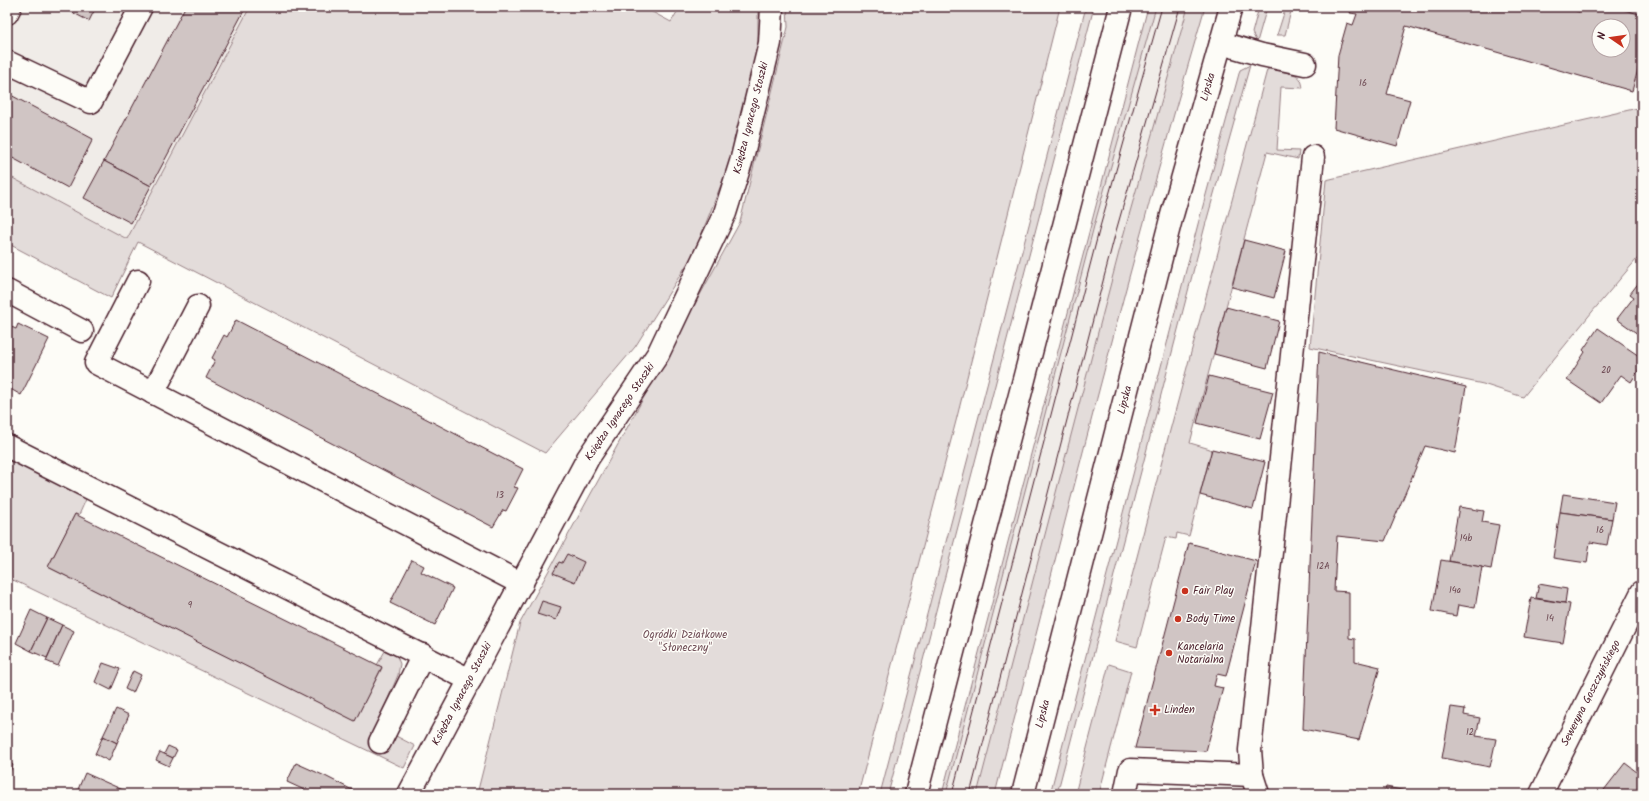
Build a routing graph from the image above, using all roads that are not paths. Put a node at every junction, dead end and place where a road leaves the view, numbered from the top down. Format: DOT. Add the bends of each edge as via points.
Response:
graph roads {
  1 [pos="10,7"];
  2 [pos="141,7"];
  3 [pos="772,7"];
  4 [pos="1121,7"];
  5 [pos="1231,7"];
  6 [pos="7,13"];
  7 [pos="1221,43"];
  8 [pos="7,62"];
  9 [pos="1305,64"];
  10 [pos="1313,157"];
  11 [pos="138,281"];
  12 [pos="7,291"];
  13 [pos="198,306"];
  14 [pos="82,332"];
  15 [pos="153,392"];
  16 [pos="7,446"];
  17 [pos="522,584"];
  18 [pos="1642,592"];
  19 [pos="423,656"];
  20 [pos="470,680"];
  21 [pos="380,742"];
  22 [pos="1255,784"];
  23 [pos="408,794"];
  24 [pos="916,794"];
  25 [pos="1023,794"];
  26 [pos="1125,794"];
  27 [pos="1541,794"];
  1 -- 6 [label="main road"];
  2 -- 8 [label="main road" via="91,102"];
  3 -- 17 [label="main road, Księdza Ignacego Stoszki" via="768,51 726,214 658,354 588,458"];
  4 -- 24 [label="main road"];
  5 -- 7 [label="main road, Lipska"];
  7 -- 9 [label="main road"];
  7 -- 25 [label="main road, Lipska" via="1172,215"];
  10 -- 22 [label="main road" via="1250,750"];
  11 -- 15 [label="main road" via="96,362"];
  12 -- 14 [label="main road"];
  13 -- 15 [label="main road"];
  15 -- 17 [label="main road"];
  16 -- 19 [label="main road"];
  17 -- 20 [label="main road, Księdza Ignacego Stoszki"];
  18 -- 27 [label="main road, Seweryna Goszczyńskiego"];
  19 -- 20 [label="main road"];
  19 -- 21 [label="main road"];
  20 -- 23 [label="main road, Księdza Ignacego Stoszki"];
  22 -- 26 [label="main road" via="1130,770"];
}
